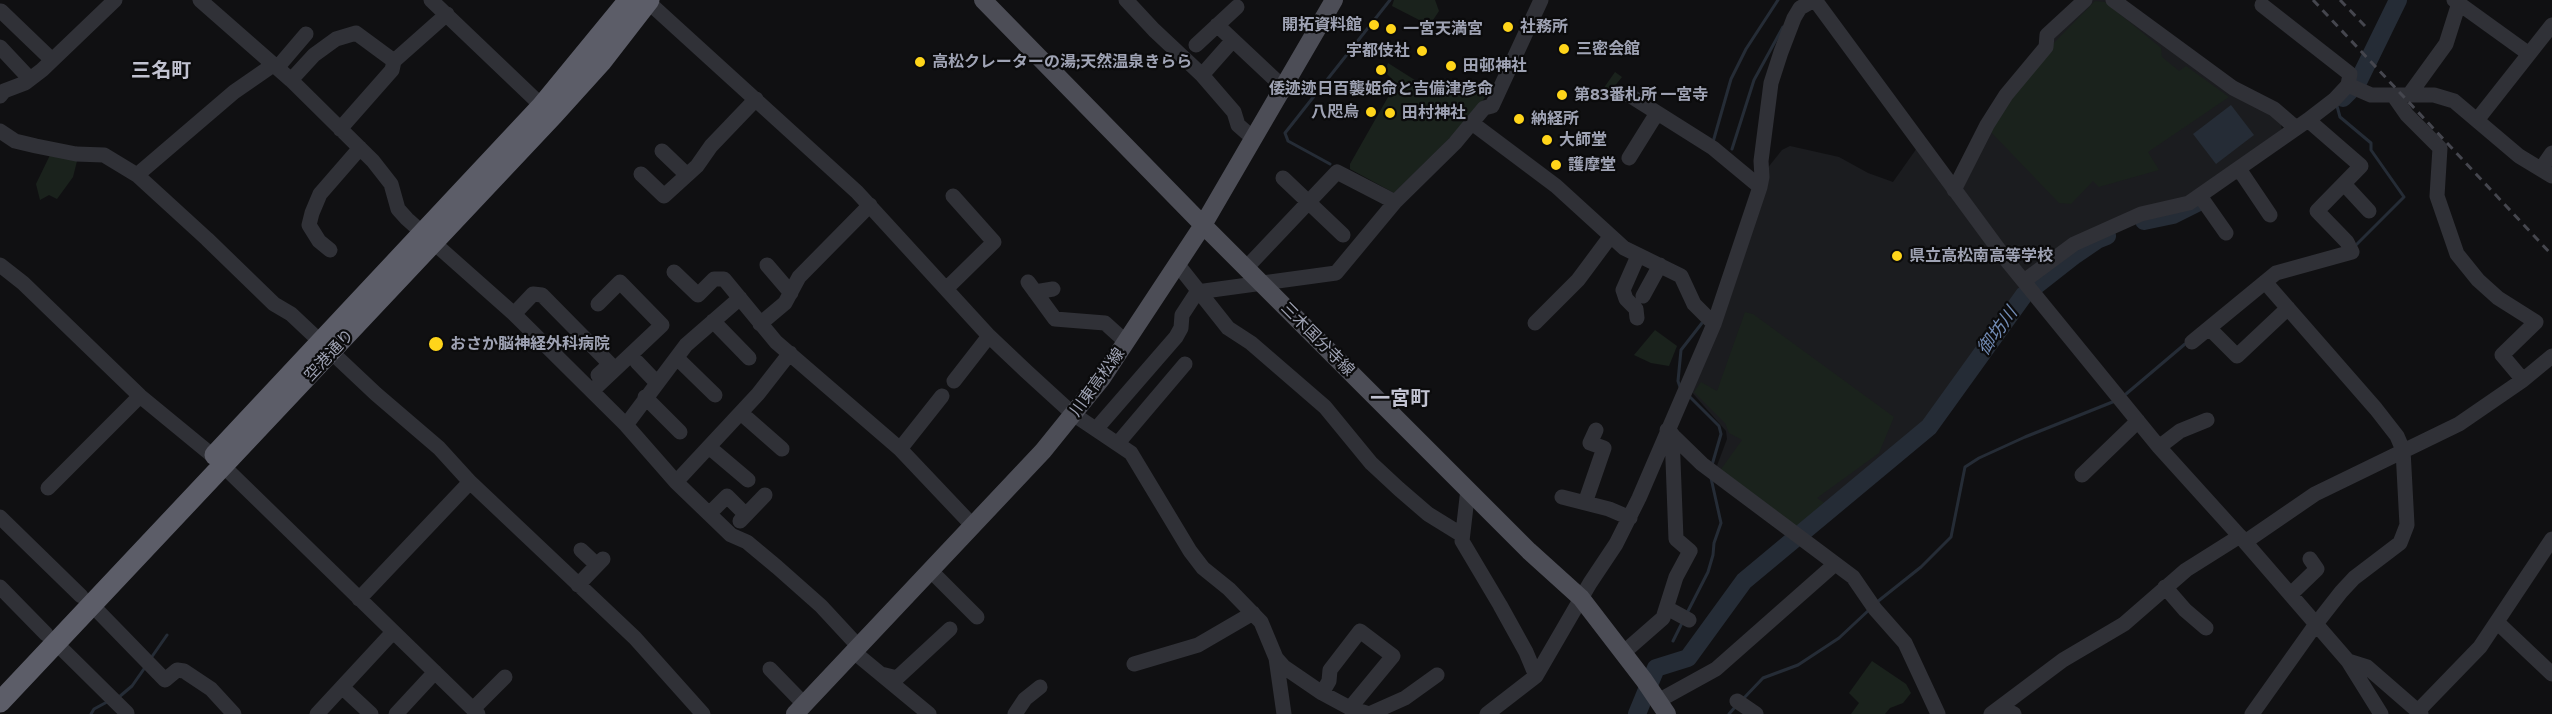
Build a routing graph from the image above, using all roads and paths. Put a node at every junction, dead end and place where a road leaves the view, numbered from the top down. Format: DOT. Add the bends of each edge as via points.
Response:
graph roads {
  1 [pos="115,0"];
  2 [pos="200,0"];
  3 [pos="432,0"];
  4 [pos="643,0"];
  5 [pos="983,0"];
  6 [pos="1126,0"];
  7 [pos="1334,0"];
  8 [pos="1541,0"];
  9 [pos="1815,0"];
  10 [pos="2085,0"];
  11 [pos="2113,0"];
  12 [pos="2461,3"];
  13 [pos="2262,5"];
  14 [pos="1237,8"];
  15 [pos="1,11"];
  16 [pos="447,14"];
  17 [pos="1217,25"];
  18 [pos="2552,25"];
  19 [pos="306,34"];
  20 [pos="1233,40"];
  21 [pos="1196,45"];
  22 [pos="0,47"];
  23 [pos="2529,54"];
  24 [pos="52,60"];
  25 [pos="394,61"];
  26 [pos="275,66"];
  27 [pos="1202,75"];
  28 [pos="30,79"];
  29 [pos="291,80"];
  30 [pos="2351,87"];
  31 [pos="1284,88"];
  32 [pos="1629,95"];
  33 [pos="2401,95"];
  34 [pos="0,96"];
  35 [pos="756,99"];
  36 [pos="542,106"];
  37 [pos="1657,113"];
  38 [pos="2477,120"];
  39 [pos="1472,123"];
  40 [pos="2306,124"];
  41 [pos="340,129"];
  42 [pos="0,131"];
  43 [pos="1254,140"];
  44 [pos="360,148"];
  45 [pos="662,150"];
  46 [pos="2552,153"];
  47 [pos="1629,158"];
  48 [pos="2240,172"];
  49 [pos="2547,173"];
  50 [pos="641,174"];
  51 [pos="687,175"];
  52 [pos="137,176"];
  53 [pos="1283,178"];
  54 [pos="2344,184"];
  55 [pos="1760,187"];
  56 [pos="1954,190"];
  57 [pos="953,196"];
  58 [pos="2203,199"];
  59 [pos="1308,202"];
  60 [pos="1395,202"];
  61 [pos="870,205"];
  62 [pos="2369,211"];
  63 [pos="2270,215"];
  64 [pos="1203,225"];
  65 [pos="2226,234"];
  66 [pos="1343,236"];
  67 [pos="1610,237"];
  68 [pos="429,238"];
  69 [pos="330,250"];
  70 [pos="1638,256"];
  71 [pos="0,265"];
  72 [pos="767,265"];
  73 [pos="1660,265"];
  74 [pos="1178,266"];
  75 [pos="1247,267"];
  76 [pos="674,272"];
  77 [pos="2025,282"];
  78 [pos="2265,282"];
  79 [pos="1262,283"];
  80 [pos="946,289"];
  81 [pos="1053,289"];
  82 [pos="1197,292"];
  83 [pos="791,293"];
  84 [pos="1643,296"];
  85 [pos="740,298"];
  86 [pos="598,304"];
  87 [pos="2288,308"];
  88 [pos="514,314"];
  89 [pos="1637,318"];
  90 [pos="713,321"];
  91 [pos="1535,323"];
  92 [pos="760,324"];
  93 [pos="1714,324"];
  94 [pos="2209,328"];
  95 [pos="989,336"];
  96 [pos="1126,342"];
  97 [pos="2192,342"];
  98 [pos="325,348"];
  99 [pos="790,354"];
  100 [pos="2552,356"];
  101 [pos="677,358"];
  102 [pos="749,358"];
  103 [pos="637,362"];
  104 [pos="1185,364"];
  105 [pos="2523,380"];
  106 [pos="954,381"];
  107 [pos="657,383"];
  108 [pos="590,388"];
  109 [pos="715,395"];
  110 [pos="140,396"];
  111 [pos="942,396"];
  112 [pos="645,398"];
  113 [pos="741,413"];
  114 [pos="1073,414"];
  115 [pos="2207,420"];
  116 [pos="2138,421"];
  117 [pos="626,425"];
  118 [pos="1097,428"];
  119 [pos="1596,430"];
  120 [pos="680,432"];
  121 [pos="1669,432"];
  122 [pos="1118,443"];
  123 [pos="709,447"];
  124 [pos="2159,447"];
  125 [pos="782,449"];
  126 [pos="900,449"];
  127 [pos="2403,450"];
  128 [pos="218,461"];
  129 [pos="2082,475"];
  130 [pos="470,482"];
  131 [pos="676,482"];
  132 [pos="48,488"];
  133 [pos="1468,489"];
  134 [pos="1562,497"];
  135 [pos="1586,503"];
  136 [pos="709,514"];
  137 [pos="0,517"];
  138 [pos="1630,518"];
  139 [pos="973,526"];
  140 [pos="1462,535"];
  141 [pos="2243,539"];
  142 [pos="2552,539"];
  143 [pos="580,550"];
  144 [pos="2310,559"];
  145 [pos="1835,564"];
  146 [pos="931,571"];
  147 [pos="578,585"];
  148 [pos="0,587"];
  149 [pos="2165,588"];
  150 [pos="2291,594"];
  151 [pos="1581,598"];
  152 [pos="359,599"];
  153 [pos="87,601"];
  154 [pos="1667,608"];
  155 [pos="1253,613"];
  156 [pos="977,617"];
  157 [pos="1689,620"];
  158 [pos="2498,623"];
  159 [pos="2316,624"];
  160 [pos="2206,628"];
  161 [pos="950,629"];
  162 [pos="393,632"];
  163 [pos="51,638"];
  164 [pos="857,650"];
  165 [pos="1623,653"];
  166 [pos="1276,658"];
  167 [pos="2348,662"];
  168 [pos="1134,664"];
  169 [pos="770,669"];
  170 [pos="435,672"];
  171 [pos="881,674"];
  172 [pos="2552,674"];
  173 [pos="1437,675"];
  174 [pos="1536,676"];
  175 [pos="505,677"];
  176 [pos="0,682"];
  177 [pos="342,687"];
  178 [pos="1041,687"];
  179 [pos="1322,693"];
  180 [pos="1737,701"];
  181 [pos="0,702"];
  182 [pos="1657,702"];
  183 [pos="1350,708"];
  184 [pos="799,709"];
  185 [pos="1995,710"];
  186 [pos="475,712"];
  187 [pos="127,713"];
  188 [pos="2419,713"];
  189 [pos="234,714"];
  190 [pos="317,714"];
  191 [pos="371,714"];
  192 [pos="396,714"];
  193 [pos="704,714"];
  194 [pos="928,714"];
  195 [pos="1015,714"];
  196 [pos="1284,714"];
  197 [pos="1368,714"];
  198 [pos="1487,714"];
  199 [pos="1756,714"];
  200 [pos="1938,714"];
  201 [pos="2014,714"];
  202 [pos="2252,714"];
  203 [pos="2381,714"];
  1 -- 24 [label="street"];
  2 -- 26 [label="street"];
  3 -- 16 [label="street"];
  4 -- 35 [label="street"];
  4 -- 36 [label="highway, 空港通り"];
  4 -- 68 [label="highway, 空港通り" via="601,62"];
  5 -- 64 [label="main road, 三木国分寺線"];
  6 -- 27 [label="street"];
  7 -- 31 [label="main road, 川東高松線"];
  8 -- 39 [label="street" via="1492,106 1484,108"];
  9 -- 55 [label="street" via="1800,8 1794,18 1771,83"];
  9 -- 56 [label="street"];
  10 -- 56 [label="street" via="2047,36 2046,46 2006,95"];
  11 -- 40 [label="street" via="2233,88"];
  12 -- 23 [label="street"];
  12 -- 33 [label="street" via="2446,44"];
  13 -- 30 [label="street" via="2350,74"];
  14 -- 17 [label="street"];
  15 -- 24 [label="street"];
  16 -- 25 [label="street"];
  16 -- 36 [label="street"];
  17 -- 20 [label="street"];
  17 -- 21 [label="street"];
  18 -- 23 [label="street"];
  19 -- 26 [label="street"];
  20 -- 27 [label="street"];
  20 -- 31 [label="street"];
  22 -- 28 [label="street"];
  23 -- 38 [label="street"];
  24 -- 28 [label="street"];
  25 -- 29 [label="street" via="356,33 336,39"];
  25 -- 41 [label="street" via="392,70"];
  26 -- 29 [label="street"];
  26 -- 52 [label="street" via="234,92"];
  27 -- 43 [label="street" via="1233,112 1238,125"];
  28 -- 34 [label="street"];
  29 -- 41 [label="street"];
  30 -- 33 [label="street" via="2372,95"];
  30 -- 40 [label="street"];
  31 -- 43 [label="main road, 川東高松線"];
  32 -- 37 [label="street"];
  33 -- 38 [label="street" via="2434,95 2454,101"];
  33 -- 105 [label="street" via="2407,115 2440,148 2438,196 2457,254 2498,298 2536,322 2502,356"];
  35 -- 51 [label="street"];
  35 -- 61 [label="street"];
  36 -- 68 [label="highway, 空港通り"];
  37 -- 47 [label="street"];
  37 -- 55 [label="street" via="1713,148"];
  38 -- 49 [label="street" via="2519,156"];
  39 -- 60 [label="street"];
  39 -- 67 [label="street" via="1556,186"];
  40 -- 48 [label="street"];
  40 -- 54 [label="street" via="2361,166"];
  41 -- 44 [label="street"];
  42 -- 52 [label="street" via="15,141 36,146 104,155"];
  43 -- 64 [label="main road, 川東高松線"];
  44 -- 68 [label="street" via="391,184 398,209"];
  44 -- 69 [label="street" via="320,194 312,213 309,225"];
  45 -- 51 [label="street"];
  46 -- 49 [label="street"];
  48 -- 58 [label="street"];
  48 -- 63 [label="street"];
  50 -- 51 [label="street" via="664,196"];
  52 -- 98 [label="street"];
  53 -- 59 [label="street"];
  54 -- 62 [label="street"];
  54 -- 78 [label="street" via="2317,211 2352,252 2276,273"];
  55 -- 93 [label="street"];
  56 -- 77 [label="street"];
  57 -- 80 [label="street" via="994,242"];
  58 -- 65 [label="street"];
  58 -- 77 [label="street" via="2141,214 2074,244"];
  59 -- 60 [label="street" via="1337,172"];
  59 -- 66 [label="street"];
  59 -- 75 [label="street"];
  60 -- 79 [label="street" via="1336,273"];
  61 -- 80 [label="street"];
  61 -- 83 [label="street" via="799,277"];
  64 -- 74 [label="main road, 川東高松線"];
  64 -- 75 [label="main road, 三木国分寺線"];
  67 -- 70 [label="street"];
  67 -- 91 [label="street" via="1578,280"];
  68 -- 88 [label="street"];
  68 -- 98 [label="highway, 空港通り"];
  70 -- 73 [label="street"];
  70 -- 89 [label="street" via="1623,290 1636,309"];
  71 -- 110 [label="street" via="23,282"];
  72 -- 83 [label="street"];
  73 -- 84 [label="street"];
  73 -- 93 [label="street" via="1681,276 1694,304"];
  74 -- 82 [label="street"];
  74 -- 96 [label="main road, 川東高松線"];
  75 -- 79 [label="main road, 三木国分寺線"];
  76 -- 85 [label="street" via="698,295 714,279 724,279"];
  77 -- 116 [label="street"];
  78 -- 87 [label="street"];
  78 -- 94 [label="street"];
  79 -- 82 [label="street"];
  79 -- 133 [label="main road, 三木国分寺線"];
  80 -- 95 [label="street"];
  81 -- 96 [label="street" via="1031,287 1055,320 1083,315 1106,323"];
  82 -- 118 [label="street" via="1182,315 1176,337"];
  82 -- 140 [label="street" via="1228,328 1325,407 1371,463 1399,489 1428,514"];
  83 -- 92 [label="street"];
  85 -- 90 [label="street"];
  85 -- 92 [label="street"];
  86 -- 108 [label="street" via="620,282 662,325"];
  87 -- 94 [label="street" via="2237,356"];
  87 -- 127 [label="street" via="2376,409"];
  88 -- 108 [label="street"];
  88 -- 108 [label="street" via="533,294 542,295 610,364"];
  90 -- 101 [label="street"];
  90 -- 102 [label="street"];
  92 -- 99 [label="street"];
  93 -- 121 [label="street"];
  94 -- 97 [label="street"];
  95 -- 106 [label="street"];
  95 -- 114 [label="street"];
  96 -- 114 [label="main road, 川東高松線"];
  98 -- 128 [label="highway, 空港通り"];
  98 -- 130 [label="street" via="439,448"];
  99 -- 113 [label="street"];
  99 -- 126 [label="street"];
  100 -- 105 [label="street"];
  101 -- 107 [label="street"];
  101 -- 109 [label="street"];
  103 -- 107 [label="street"];
  104 -- 122 [label="street"];
  105 -- 127 [label="street" via="2458,424"];
  107 -- 112 [label="street"];
  108 -- 117 [label="street"];
  110 -- 128 [label="street"];
  110 -- 132 [label="street"];
  111 -- 126 [label="street"];
  112 -- 117 [label="street"];
  112 -- 120 [label="street"];
  113 -- 123 [label="street"];
  113 -- 125 [label="street"];
  114 -- 118 [label="street"];
  114 -- 139 [label="main road, 川東高松線"];
  115 -- 124 [label="street" via="2194,423"];
  116 -- 124 [label="street"];
  116 -- 129 [label="street"];
  117 -- 131 [label="street"];
  118 -- 122 [label="street"];
  119 -- 135 [label="street" via="1590,443 1604,448"];
  121 -- 138 [label="street"];
  121 -- 145 [label="street" via="1702,464"];
  121 -- 154 [label="street" via="1676,539 1690,551 1676,577"];
  122 -- 155 [label="street" via="1131,453 1190,551"];
  123 -- 131 [label="street"];
  123 -- 136 [label="street" via="761,491 743,518 726,496"];
  124 -- 141 [label="street"];
  126 -- 139 [label="street"];
  127 -- 141 [label="street" via="2315,494"];
  127 -- 159 [label="street" via="2405,534 2391,551 2354,578"];
  128 -- 152 [label="street"];
  128 -- 153 [label="highway, 空港通り"];
  130 -- 147 [label="street"];
  130 -- 152 [label="street"];
  131 -- 136 [label="street"];
  133 -- 140 [label="street"];
  133 -- 151 [label="main road, 三木国分寺線"];
  134 -- 135 [label="street"];
  135 -- 138 [label="street"];
  136 -- 164 [label="street" via="821,606"];
  137 -- 153 [label="street"];
  138 -- 151 [label="street"];
  139 -- 146 [label="main road, 川東高松線"];
  140 -- 174 [label="street" via="1467,553 1500,605"];
  141 -- 149 [label="street" via="2199,560"];
  141 -- 150 [label="street"];
  142 -- 158 [label="street"];
  143 -- 147 [label="street" via="600,562"];
  144 -- 150 [label="street" via="2317,570"];
  145 -- 182 [label="street" via="1716,669"];
  145 -- 200 [label="street" via="1853,577 1905,643"];
  146 -- 156 [label="street"];
  146 -- 164 [label="main road, 川東高松線"];
  147 -- 193 [label="street" via="635,638"];
  148 -- 163 [label="street"];
  149 -- 160 [label="street"];
  149 -- 185 [label="street" via="2124,624 2063,660"];
  150 -- 159 [label="street"];
  151 -- 165 [label="main road, 三木国分寺線"];
  151 -- 174 [label="street"];
  152 -- 162 [label="street"];
  153 -- 163 [label="highway, 空港通り"];
  153 -- 189 [label="street" via="165,680 177,669 195,677"];
  154 -- 157 [label="street"];
  154 -- 165 [label="street" via="1663,618"];
  155 -- 166 [label="street" via="1261,622"];
  155 -- 168 [label="street" via="1198,645"];
  158 -- 172 [label="street"];
  158 -- 188 [label="street"];
  159 -- 167 [label="street"];
  159 -- 202 [label="street"];
  161 -- 171 [label="street" via="897,678"];
  162 -- 170 [label="street"];
  162 -- 177 [label="street"];
  163 -- 176 [label="highway, 空港通り"];
  163 -- 181 [label="highway, 空港通り"];
  163 -- 187 [label="street"];
  164 -- 171 [label="street"];
  164 -- 184 [label="main road, 川東高松線"];
  165 -- 182 [label="main road, 三木国分寺線"];
  166 -- 179 [label="street"];
  166 -- 196 [label="street"];
  167 -- 188 [label="street" via="2367,667"];
  167 -- 203 [label="street"];
  169 -- 184 [label="street"];
  170 -- 186 [label="street"];
  170 -- 192 [label="street"];
  171 -- 194 [label="street"];
  173 -- 197 [label="street" via="1405,698"];
  174 -- 198 [label="street"];
  175 -- 186 [label="street"];
  177 -- 190 [label="street"];
  177 -- 191 [label="street"];
  178 -- 195 [label="street" via="1025,699"];
  179 -- 183 [label="street"];
  179 -- 183 [label="street" via="1330,670 1360,631 1393,656"];
  180 -- 199 [label="street"];
  183 -- 197 [label="street"];
  185 -- 201 [label="street"];
}
